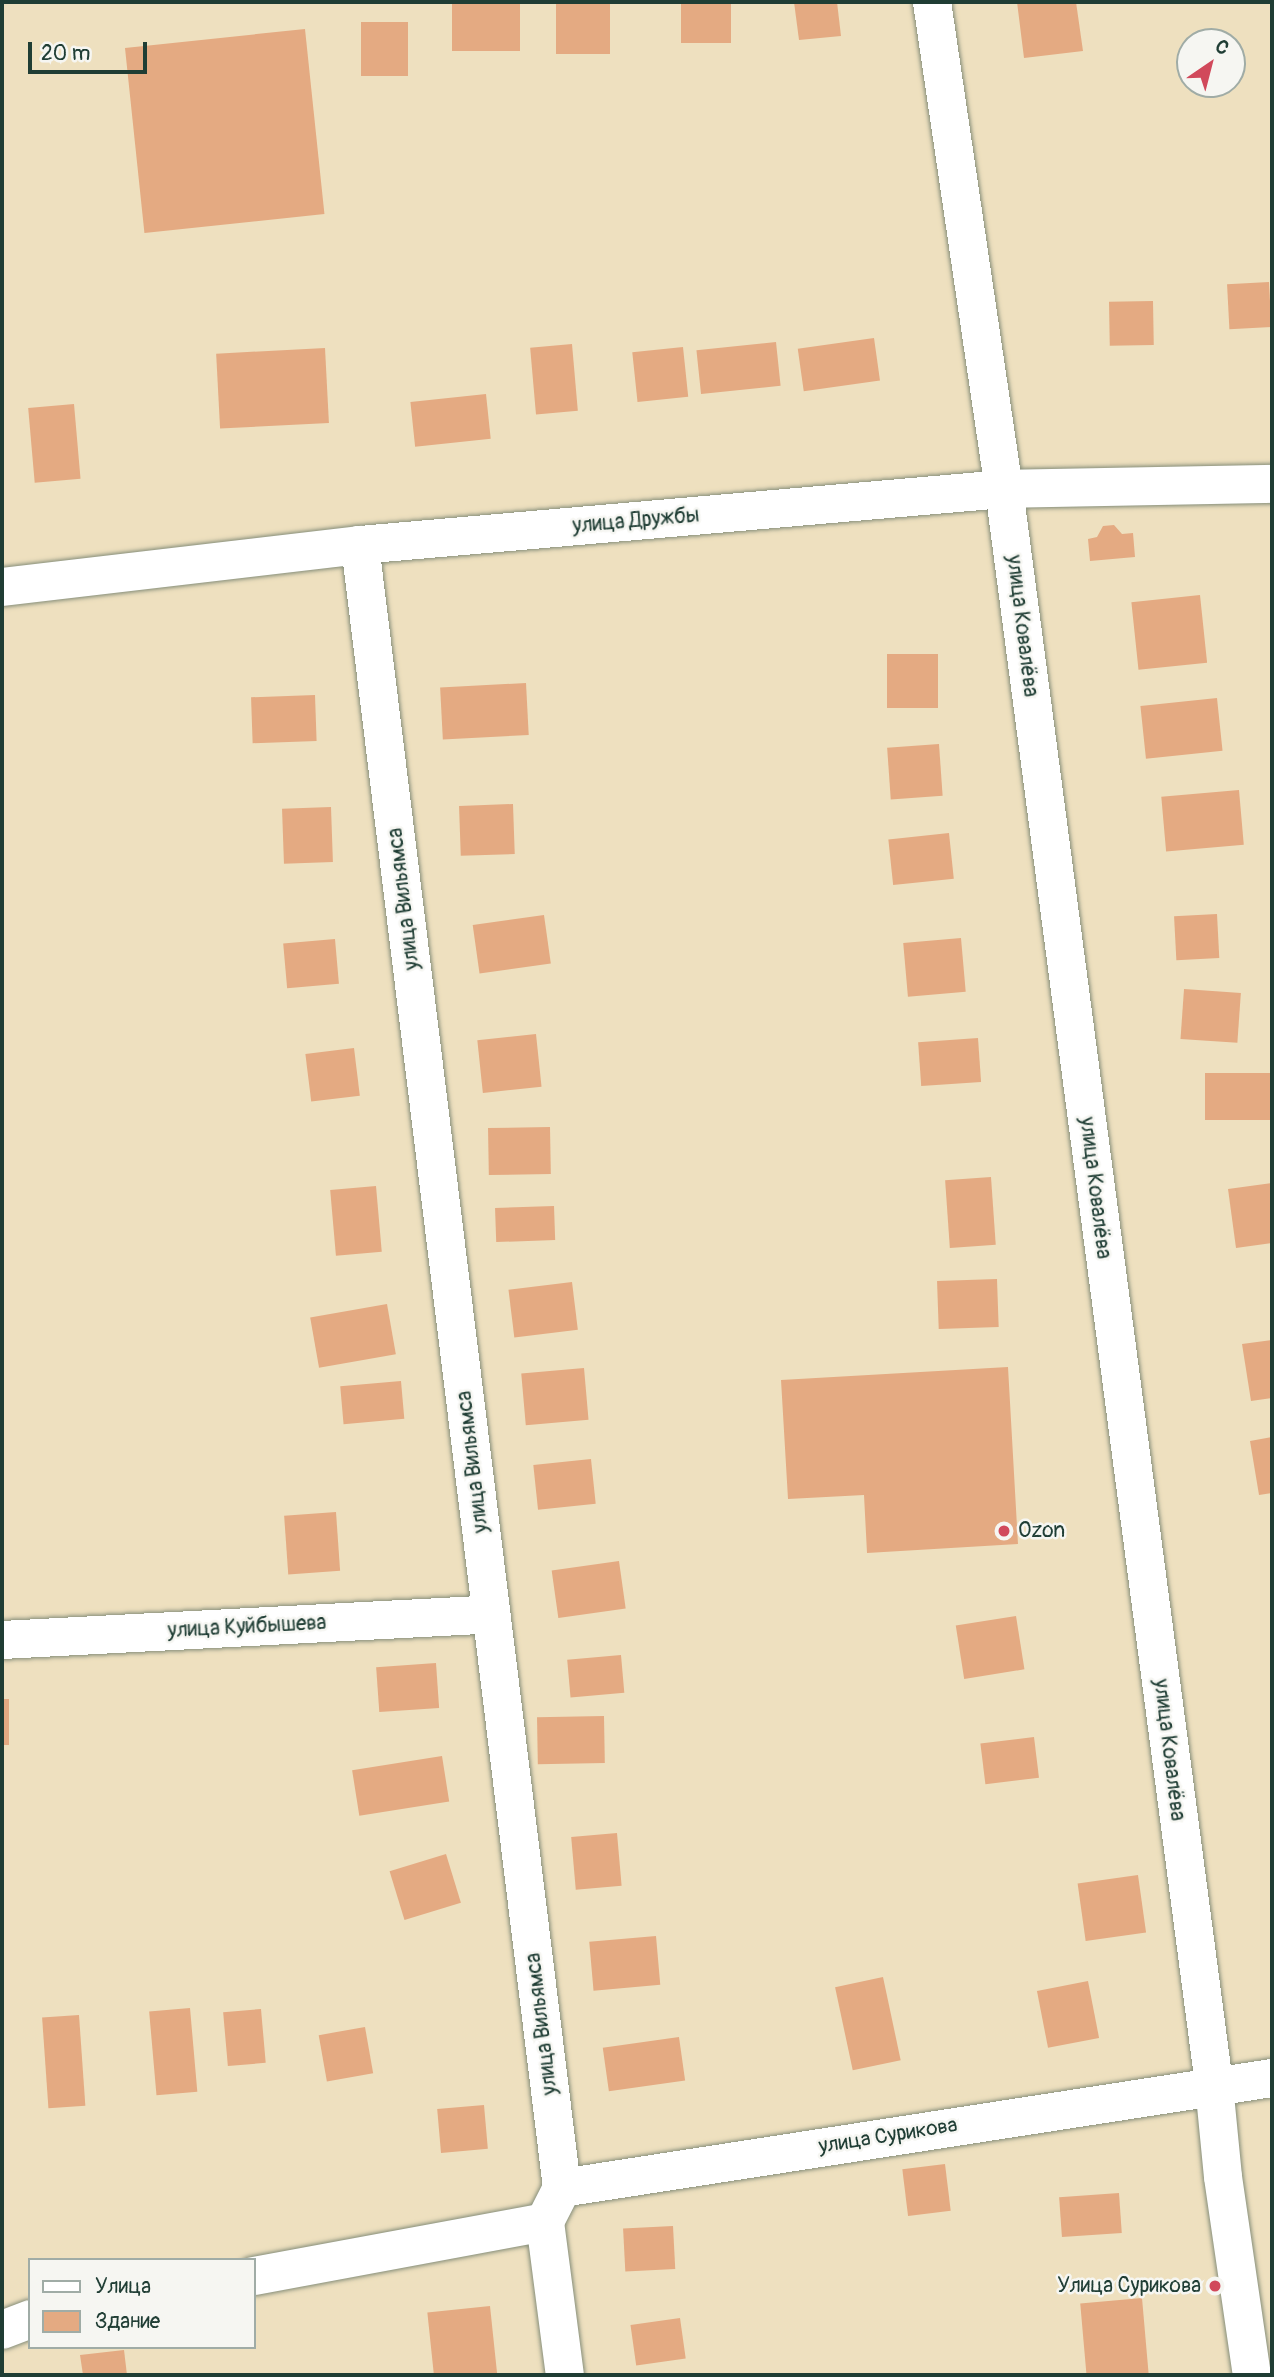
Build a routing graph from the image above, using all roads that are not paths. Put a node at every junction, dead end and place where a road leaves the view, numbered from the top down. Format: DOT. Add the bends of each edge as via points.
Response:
graph roads {
  1 [pos="932,2"];
  2 [pos="1272,484"];
  3 [pos="1004,489"];
  4 [pos="360,545"];
  5 [pos="2,587"];
  6 [pos="491,1614"];
  7 [pos="2,1640"];
  8 [pos="1272,2078"];
  9 [pos="1214,2085"];
  10 [pos="554,2205"];
  11 [pos="256,2276"];
  12 [pos="28,2320"];
  13 [pos="2,2330"];
  14 [pos="565,2375"];
  15 [pos="1252,2375"];
  1 -- 3 [label="street, улица Ковалёва"];
  2 -- 3 [label="street, улица Дружбы"];
  3 -- 4 [label="street, улица Дружбы"];
  3 -- 9 [label="street, улица Ковалёва"];
  4 -- 5 [label="street, улица Дружбы"];
  4 -- 6 [label="street, улица Вильямса"];
  6 -- 7 [label="street, улица Куйбышева"];
  6 -- 10 [label="street, улица Вильямса"];
  8 -- 9 [label="street, улица Сурикова"];
  9 -- 10 [label="street, улица Сурикова"];
  9 -- 15 [label="street, улица Ковалёва"];
  10 -- 11 [label="street, улица Сурикова"];
  10 -- 14 [label="street, улица Вильямса"];
  12 -- 13 [label="street"];
}
